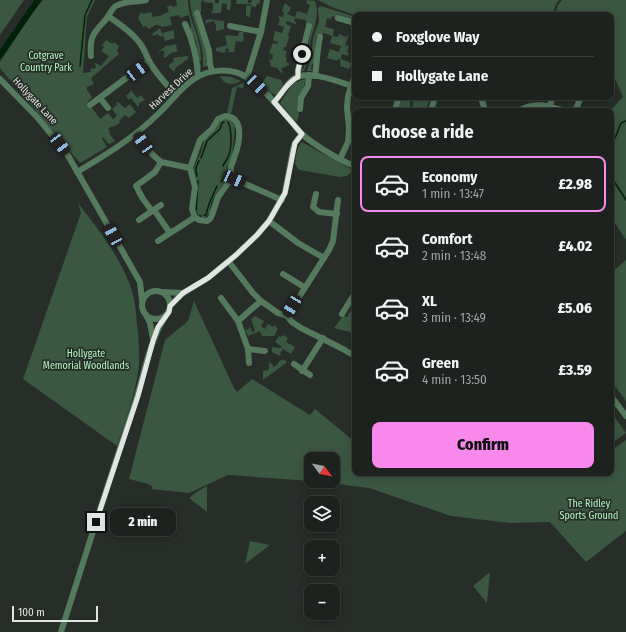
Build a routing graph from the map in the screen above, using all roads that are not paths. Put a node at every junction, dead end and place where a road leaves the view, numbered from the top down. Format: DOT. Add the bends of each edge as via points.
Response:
graph roads {
  1 [pos="146,0"];
  2 [pos="267,0"];
  3 [pos="197,12"];
  4 [pos="108,16"];
  5 [pos="338,18"];
  6 [pos="352,22"];
  7 [pos="185,24"];
  8 [pos="230,26"];
  9 [pos="309,26"];
  10 [pos="261,32"];
  11 [pos="320,37"];
  12 [pos="92,56"];
  13 [pos="149,61"];
  14 [pos="212,71"];
  15 [pos="198,76"];
  16 [pos="312,76"];
  17 [pos="247,77"];
  18 [pos="298,77"];
  19 [pos="0,79"];
  20 [pos="352,86"];
  21 [pos="352,90"];
  22 [pos="176,95"];
  23 [pos="100,98"];
  24 [pos="551,100"];
  25 [pos="274,102"];
  26 [pos="90,105"];
  27 [pos="550,106"];
  28 [pos="108,108"];
  29 [pos="525,108"];
  30 [pos="556,108"];
  31 [pos="300,109"];
  32 [pos="136,133"];
  33 [pos="302,134"];
  34 [pos="340,159"];
  35 [pos="161,162"];
  36 [pos="352,165"];
  37 [pos="190,168"];
  38 [pos="77,172"];
  39 [pos="234,179"];
  40 [pos="316,194"];
  41 [pos="282,200"];
  42 [pos="338,200"];
  43 [pos="161,205"];
  44 [pos="153,210"];
  45 [pos="337,214"];
  46 [pos="195,217"];
  47 [pos="139,220"];
  48 [pos="269,221"];
  49 [pos="173,232"];
  50 [pos="158,242"];
  51 [pos="324,258"];
  52 [pos="229,262"];
  53 [pos="283,274"];
  54 [pos="140,282"];
  55 [pos="304,287"];
  56 [pos="159,291"];
  57 [pos="183,293"];
  58 [pos="221,298"];
  59 [pos="352,298"];
  60 [pos="142,300"];
  61 [pos="261,301"];
  62 [pos="170,306"];
  63 [pos="145,313"];
  64 [pos="342,314"];
  65 [pos="286,316"];
  66 [pos="165,317"];
  67 [pos="238,321"];
  68 [pos="323,338"];
  69 [pos="153,341"];
  70 [pos="248,349"];
  71 [pos="265,351"];
  72 [pos="352,354"];
  73 [pos="249,363"];
  74 [pos="294,364"];
  75 [pos="302,371"];
  76 [pos="310,375"];
  77 [pos="614,400"];
  78 [pos="626,416"];
  79 [pos="61,632"];
  1 -- 4 [label="street" via="118,4"];
  2 -- 10 [label="street"];
  3 -- 14 [label="street" via="209,51"];
  4 -- 12 [label="street" via="93,33"];
  4 -- 13 [label="street" via="139,41"];
  5 -- 6 [label="street"];
  7 -- 15 [label="street" via="195,50"];
  8 -- 10 [label="street"];
  9 -- 18 [label="street"];
  10 -- 17 [label="street"];
  11 -- 16 [label="street" via="318,60"];
  13 -- 22 [label="street" via="161,80"];
  13 -- 23 [label="street"];
  14 -- 15 [label="street, Harvest Drive"];
  14 -- 17 [label="street, Harvest Drive" via="230,72"];
  15 -- 22 [label="street, Harvest Drive"];
  16 -- 18 [label="street"];
  16 -- 20 [label="street"];
  16 -- 31 [label="street" via="301,98"];
  17 -- 25 [label="street, Harvest Drive"];
  18 -- 25 [label="street" via="287,84"];
  19 -- 38 [label="street, Hollygate Lane" via="54,137"];
  21 -- 34 [label="street" via="347,107 348,142"];
  22 -- 32 [label="street, Harvest Drive" via="160,113"];
  23 -- 26 [label="street"];
  23 -- 28 [label="street"];
  24 -- 27 [label="street"];
  25 -- 33 [label="street, Harvest Drive"];
  27 -- 29 [label="street" via="537,104"];
  27 -- 30 [label="street"];
  32 -- 35 [label="street"];
  32 -- 38 [label="street, Harvest Drive"];
  33 -- 34 [label="street, Harvest Drive"];
  33 -- 41 [label="street" via="295,143"];
  34 -- 36 [label="street, Harvest Drive"];
  35 -- 37 [label="street"];
  35 -- 44 [label="street" via="155,172 136,186"];
  37 -- 39 [label="street" via="200,140 218,119 230,116 238,124 237,148 231,167"];
  37 -- 46 [label="street" via="195,187 192,209"];
  38 -- 54 [label="street, Hollygate Lane"];
  39 -- 41 [label="street"];
  39 -- 46 [label="street" via="218,197 212,215 207,221"];
  40 -- 45 [label="street" via="313,208 319,212"];
  41 -- 48 [label="street"];
  42 -- 45 [label="street"];
  43 -- 44 [label="street"];
  44 -- 47 [label="street"];
  44 -- 49 [label="street"];
  45 -- 51 [label="street" via="333,240"];
  46 -- 49 [label="street"];
  48 -- 51 [label="street" via="298,243"];
  48 -- 52 [label="street"];
  49 -- 50 [label="street"];
  51 -- 55 [label="street"];
  52 -- 57 [label="street"];
  52 -- 61 [label="street"];
  53 -- 55 [label="street"];
  54 -- 56 [label="street"];
  54 -- 60 [label="street, Hollygate Lane"];
  55 -- 65 [label="street"];
  56 -- 57 [label="street"];
  56 -- 60 [label="street" via="148,294"];
  56 -- 62 [label="street" via="168,297"];
  57 -- 62 [label="street"];
  58 -- 67 [label="street"];
  59 -- 64 [label="street"];
  60 -- 63 [label="street"];
  61 -- 65 [label="street"];
  61 -- 67 [label="street"];
  62 -- 66 [label="street"];
  63 -- 66 [label="street" via="158,319"];
  63 -- 69 [label="street" via="150,323"];
  65 -- 68 [label="street" via="301,328"];
  66 -- 69 [label="street"];
  67 -- 70 [label="street"];
  68 -- 72 [label="street"];
  68 -- 75 [label="street"];
  69 -- 79 [label="street" via="138,396"];
  70 -- 71 [label="street"];
  70 -- 73 [label="street"];
  74 -- 75 [label="street"];
  75 -- 76 [label="street"];
  77 -- 78 [label="street"];
}
